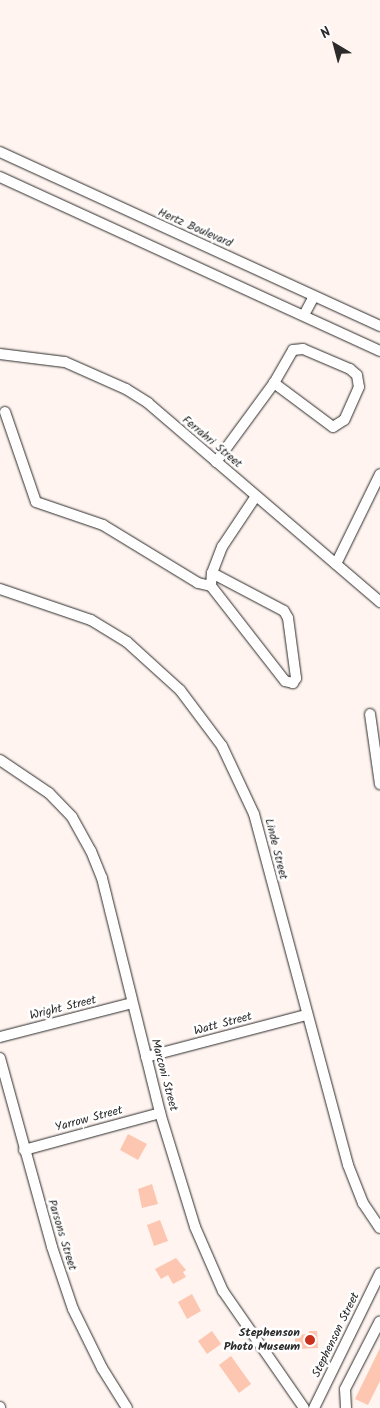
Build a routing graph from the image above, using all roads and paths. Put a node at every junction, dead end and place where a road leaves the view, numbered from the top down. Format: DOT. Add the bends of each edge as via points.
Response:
graph roads {
  1 [pos="0,152"];
  2 [pos="0,177"];
  3 [pos="314,296"];
  4 [pos="304,315"];
  5 [pos="380,326"];
  6 [pos="380,350"];
  7 [pos="0,354"];
  8 [pos="274,383"];
  9 [pos="5,412"];
  10 [pos="216,462"];
  11 [pos="380,474"];
  12 [pos="256,496"];
  13 [pos="336,564"];
  14 [pos="212,573"];
  15 [pos="211,586"];
  16 [pos="0,589"];
  17 [pos="380,602"];
  18 [pos="370,714"];
  19 [pos="378,757"];
  20 [pos="0,760"];
  21 [pos="380,784"];
  22 [pos="132,1003"];
  23 [pos="306,1015"];
  24 [pos="0,1037"];
  25 [pos="146,1057"];
  26 [pos="0,1058"];
  27 [pos="160,1112"];
  28 [pos="24,1150"];
  29 [pos="380,1228"];
  30 [pos="380,1273"];
  31 [pos="380,1322"];
  32 [pos="127,1408"];
  33 [pos="304,1408"];
  34 [pos="314,1408"];
  35 [pos="346,1408"];
  1 -- 3 [label="street, Hertz Boulevard"];
  2 -- 4 [label="street"];
  3 -- 4 [label="street"];
  3 -- 5 [label="street, Hertz Boulevard"];
  4 -- 6 [label="street"];
  7 -- 10 [label="street, Ferrahri Street" via="65,362 110,381 148,403"];
  8 -- 8 [label="street" via="289,354 298,348 350,369 357,375 359,386 344,420 333,426"];
  8 -- 10 [label="street"];
  9 -- 15 [label="street" via="36,502 103,524 198,583"];
  10 -- 12 [label="street, Ferrahri Street"];
  11 -- 13 [label="street"];
  12 -- 13 [label="street, Ferrahri Street"];
  12 -- 14 [label="street" via="234,525"];
  13 -- 17 [label="street, Ferrahri Street"];
  14 -- 15 [label="street"];
  14 -- 15 [label="street" via="284,611 288,618 296,678 293,683 286,681"];
  16 -- 23 [label="street, Linde Street" via="50,603 110,630 155,664 202,716 235,768 254,814"];
  18 -- 19 [label="street"];
  19 -- 21 [label="street"];
  20 -- 22 [label="street, Marconi Street" via="49,793 72,817 91,851 102,878"];
  22 -- 24 [label="street, Wright Street"];
  22 -- 25 [label="street, Marconi Street"];
  23 -- 25 [label="street, Watt Street"];
  23 -- 29 [label="street, Linde Street" via="355,1187"];
  25 -- 27 [label="street, Marconi Street"];
  26 -- 28 [label="street, Parsons Street"];
  27 -- 28 [label="street, Yarrow Street"];
  27 -- 33 [label="street, Marconi Street" via="196,1227 223,1291"];
  28 -- 32 [label="street, Parsons Street" via="73,1309 102,1368"];
  30 -- 34 [label="street, Stephenson Street"];
  31 -- 35 [label="street" via="345,1389"];
}
